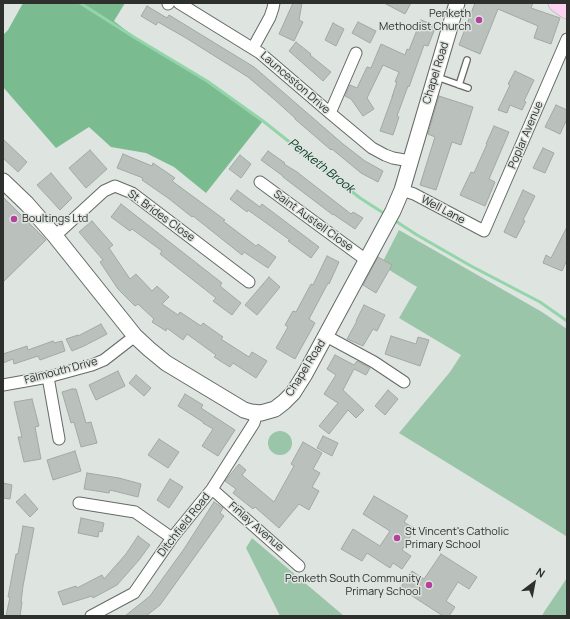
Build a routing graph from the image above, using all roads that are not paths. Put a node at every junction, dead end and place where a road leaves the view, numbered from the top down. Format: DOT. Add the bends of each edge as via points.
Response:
graph roads {
  1 [pos="172,3"];
  2 [pos="274,3"];
  3 [pos="457,3"];
  4 [pos="557,3"];
  5 [pos="567,10"];
  6 [pos="567,38"];
  7 [pos="253,48"];
  8 [pos="356,53"];
  9 [pos="467,60"];
  10 [pos="435,76"];
  11 [pos="459,85"];
  12 [pos="468,88"];
  13 [pos="330,113"];
  14 [pos="410,161"];
  15 [pos="3,181"];
  16 [pos="260,182"];
  17 [pos="402,190"];
  18 [pos="484,231"];
  19 [pos="55,236"];
  20 [pos="366,260"];
  21 [pos="249,282"];
  22 [pos="135,336"];
  23 [pos="326,336"];
  24 [pos="48,377"];
  25 [pos="404,382"];
  26 [pos="3,385"];
  27 [pos="257,413"];
  28 [pos="59,439"];
  29 [pos="212,489"];
  30 [pos="79,503"];
  31 [pos="172,538"];
  32 [pos="300,566"];
  33 [pos="91,616"];
  1 -- 7 [label="street, Launceston Drive"];
  2 -- 7 [label="street" via="270,17"];
  3 -- 10 [label="street, Chapel Road"];
  4 -- 5 [label="main road"];
  6 -- 18 [label="street, Poplar Avenue"];
  7 -- 13 [label="street, Launceston Drive"];
  8 -- 13 [label="street"];
  9 -- 11 [label="lane"];
  10 -- 11 [label="lane"];
  10 -- 14 [label="street, Chapel Road"];
  11 -- 12 [label="lane"];
  13 -- 14 [label="street, Launceston Drive" via="378,152"];
  14 -- 17 [label="street, Chapel Road"];
  15 -- 19 [label="street"];
  16 -- 20 [label="street, Saint Austell Close"];
  17 -- 18 [label="street, Well Lane"];
  17 -- 20 [label="street, Chapel Road"];
  19 -- 21 [label="street, St. Brides Close" via="104,191 115,186 132,192"];
  19 -- 22 [label="street"];
  20 -- 23 [label="street, Chapel Road"];
  22 -- 24 [label="street, Falmouth Drive" via="104,360"];
  22 -- 27 [label="street" via="166,363 244,410"];
  23 -- 25 [label="street"];
  23 -- 27 [label="street, Chapel Road" via="293,393 275,409"];
  24 -- 26 [label="street, Falmouth Drive"];
  24 -- 28 [label="street"];
  27 -- 29 [label="street, Ditchfield Road" via="254,423"];
  29 -- 31 [label="street, Ditchfield Road"];
  29 -- 32 [label="street, Finlay Avenue"];
  30 -- 31 [label="street" via="135,512"];
  31 -- 33 [label="street, Ditchfield Road" via="134,593"];
}
